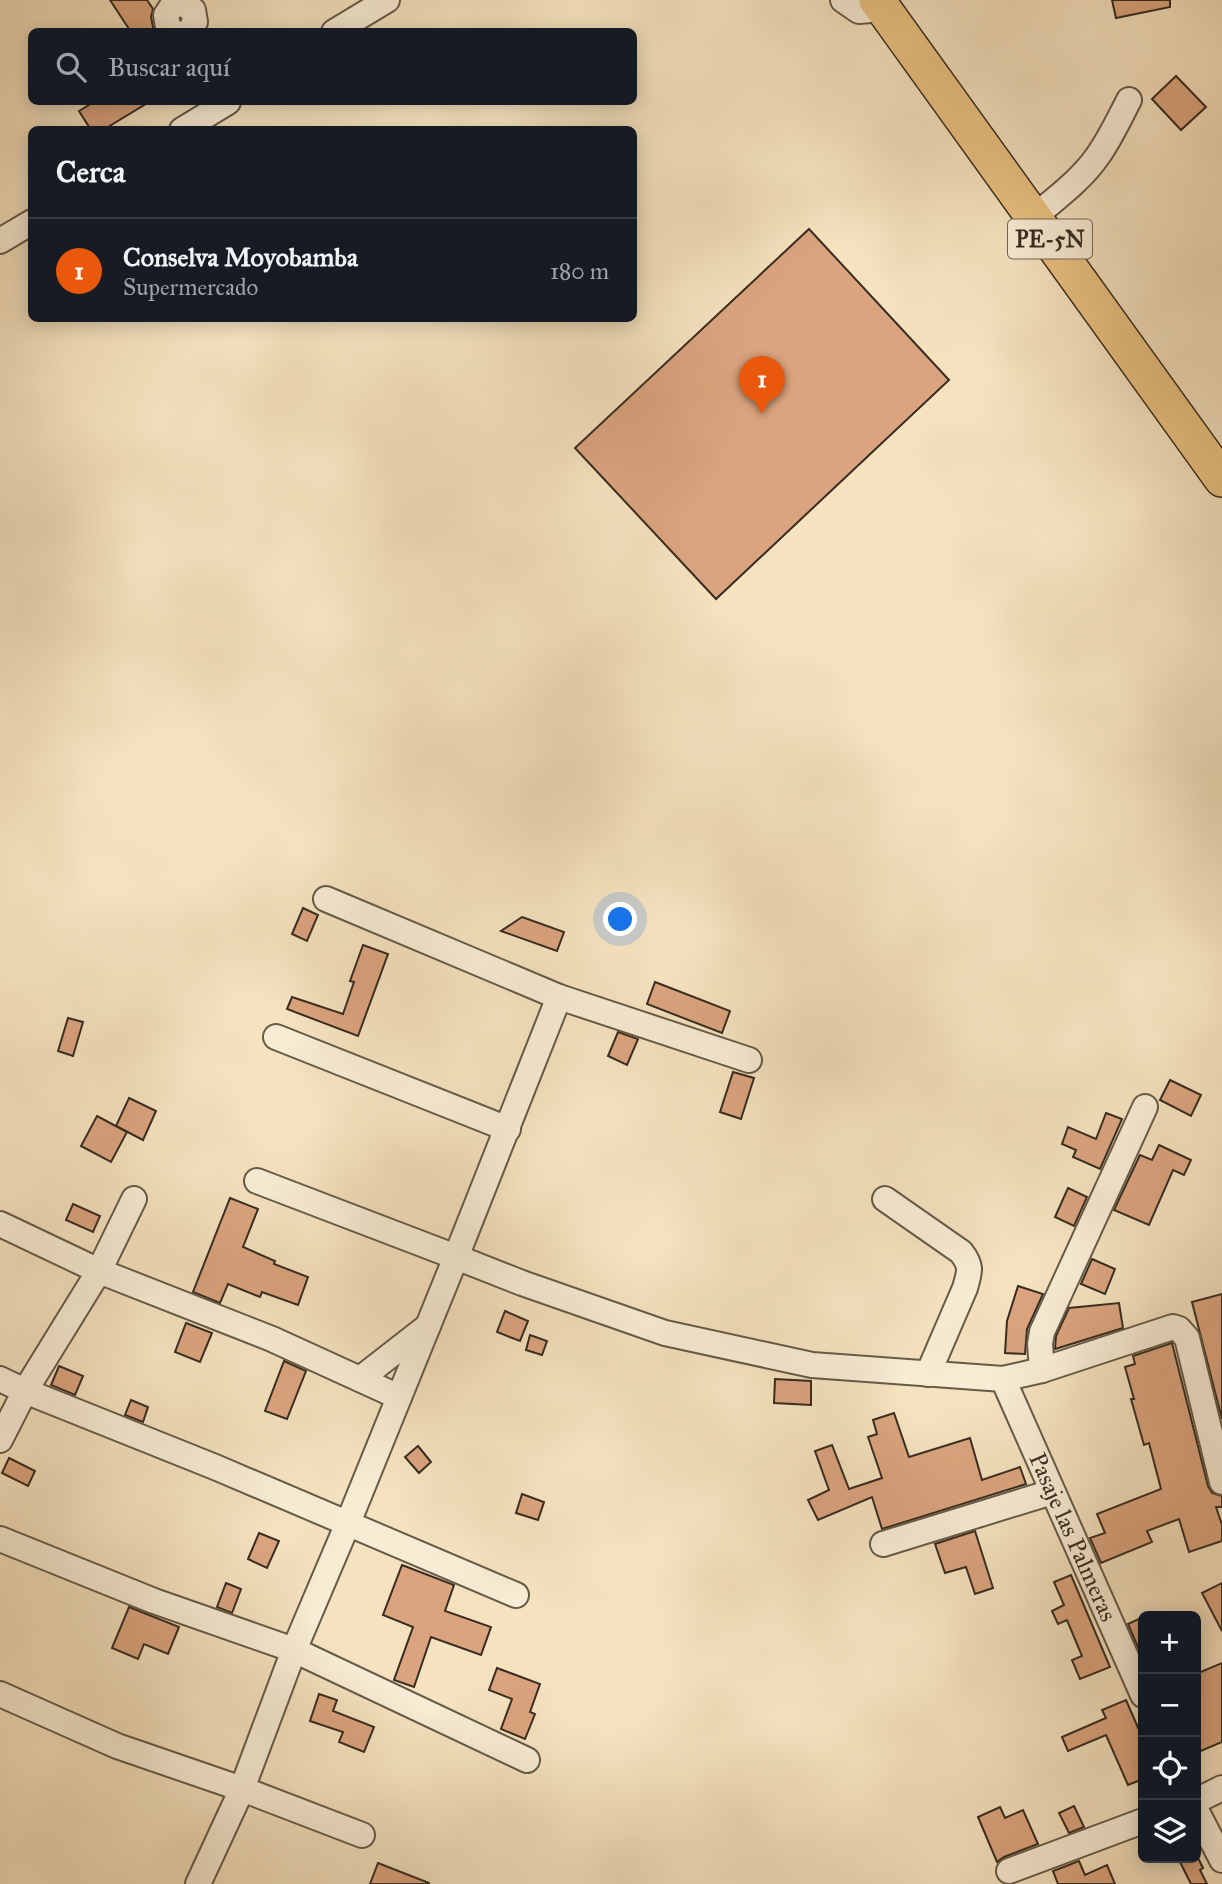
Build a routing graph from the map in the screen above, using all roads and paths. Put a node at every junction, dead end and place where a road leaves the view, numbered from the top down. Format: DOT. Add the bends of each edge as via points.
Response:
graph roads {
  1 [pos="387,0"];
  2 [pos="843,0"];
  3 [pos="880,5"];
  4 [pos="197,14"];
  5 [pos="169,28"];
  6 [pos="341,28"];
  7 [pos="1129,100"];
  8 [pos="223,105"];
  9 [pos="189,126"];
  10 [pos="1034,217"];
  11 [pos="28,224"];
  12 [pos="0,242"];
  13 [pos="1222,479"];
  14 [pos="326,899"];
  15 [pos="559,997"];
  16 [pos="276,1037"];
  17 [pos="748,1060"];
  18 [pos="1145,1107"];
  19 [pos="508,1129"];
  20 [pos="257,1181"];
  21 [pos="134,1199"];
  22 [pos="885,1199"];
  23 [pos="0,1224"];
  24 [pos="456,1257"];
  25 [pos="99,1271"];
  26 [pos="428,1325"];
  27 [pos="1042,1370"];
  28 [pos="928,1374"];
  29 [pos="0,1379"];
  30 [pos="360,1379"];
  31 [pos="1003,1379"];
  32 [pos="25,1391"];
  33 [pos="399,1397"];
  34 [pos="0,1440"];
  35 [pos="1222,1482"];
  36 [pos="1052,1492"];
  37 [pos="348,1523"];
  38 [pos="0,1539"];
  39 [pos="883,1544"];
  40 [pos="516,1595"];
  41 [pos="294,1650"];
  42 [pos="1138,1684"];
  43 [pos="0,1694"];
  44 [pos="527,1760"];
  45 [pos="1222,1788"];
  46 [pos="243,1789"];
  47 [pos="1198,1800"];
  48 [pos="1201,1820"];
  49 [pos="1138,1823"];
  50 [pos="362,1835"];
  51 [pos="1222,1860"];
  52 [pos="1009,1871"];
  53 [pos="198,1884"];
  1 -- 6 [label="street"];
  2 -- 3 [label="street" via="859,11"];
  3 -- 10 [label="highway, PE-5N"];
  4 -- 5 [label="street" via="183,4 172,6 166,15"];
  7 -- 10 [label="street" via="1097,158"];
  8 -- 9 [label="street"];
  10 -- 13 [label="highway, PE-5N"];
  11 -- 12 [label="street"];
  14 -- 15 [label="street"];
  15 -- 17 [label="street"];
  15 -- 19 [label="street"];
  16 -- 19 [label="street"];
  18 -- 27 [label="street" via="1042,1332"];
  19 -- 24 [label="street"];
  20 -- 24 [label="street"];
  21 -- 25 [label="street"];
  22 -- 28 [label="street" via="969,1262 965,1288"];
  23 -- 25 [label="street"];
  24 -- 26 [label="street"];
  24 -- 28 [label="street" via="666,1333 812,1366"];
  25 -- 30 [label="street"];
  25 -- 32 [label="street"];
  26 -- 30 [label="street"];
  26 -- 33 [label="street"];
  27 -- 31 [label="street"];
  27 -- 35 [label="street" via="1173,1327 1180,1329 1187,1338"];
  28 -- 31 [label="street"];
  29 -- 32 [label="street"];
  30 -- 33 [label="street"];
  31 -- 36 [label="street, Pasaje las Palmeras"];
  32 -- 34 [label="street"];
  32 -- 37 [label="street"];
  33 -- 37 [label="street"];
  36 -- 39 [label="street"];
  36 -- 42 [label="street, Pasaje las Palmeras"];
  37 -- 40 [label="street"];
  37 -- 41 [label="street"];
  38 -- 41 [label="street" via="154,1601"];
  41 -- 44 [label="street"];
  41 -- 46 [label="street"];
  43 -- 46 [label="street" via="117,1746"];
  45 -- 47 [label="street"];
  46 -- 50 [label="street"];
  46 -- 53 [label="street"];
  48 -- 51 [label="street"];
  49 -- 52 [label="street"];
}
